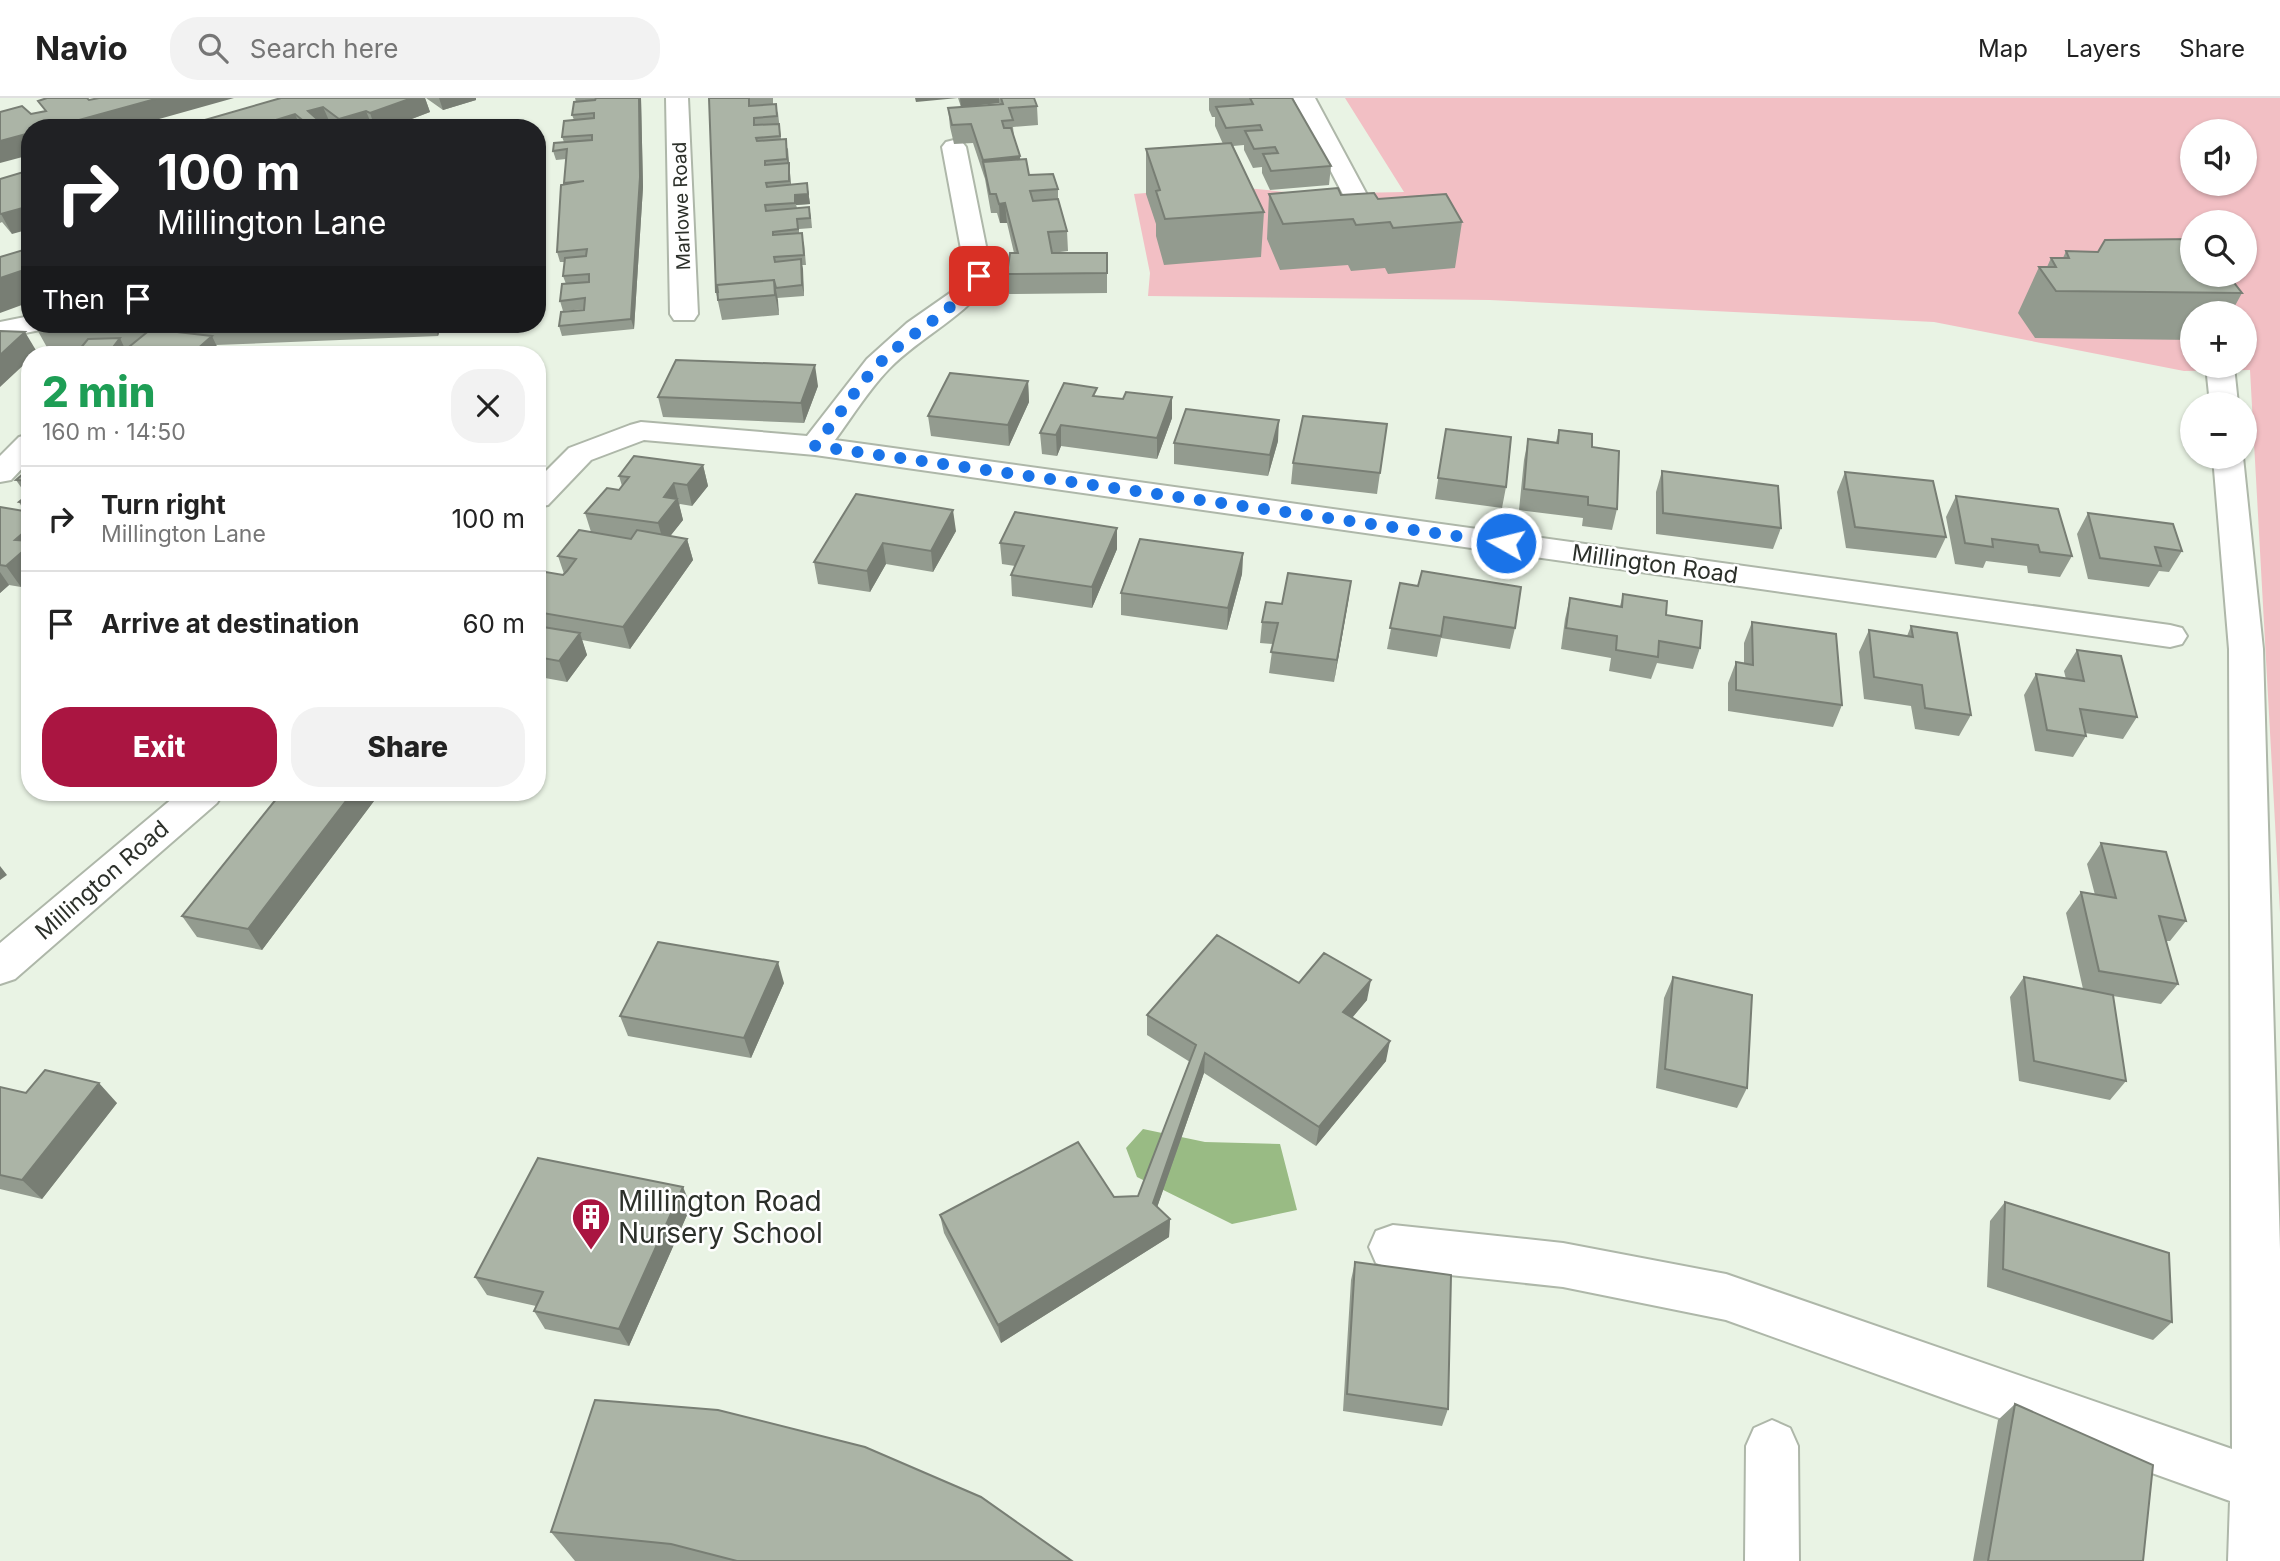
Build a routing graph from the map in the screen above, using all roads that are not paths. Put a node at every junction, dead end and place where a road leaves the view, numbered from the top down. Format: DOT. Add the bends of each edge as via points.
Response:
graph roads {
  1 [pos="677,98"];
  2 [pos="1304,98"];
  3 [pos="954,147"];
  4 [pos="1361,206"];
  5 [pos="684,314"];
  6 [pos="21,326"];
  7 [pos="0,330"];
  8 [pos="815,446"];
  9 [pos="2229,469"];
  10 [pos="546,489"];
  11 [pos="2170,636"];
  12 [pos="195,801"];
  13 [pos="0,967"];
  14 [pos="1393,1247"];
  15 [pos="2270,1421"];
  16 [pos="1772,1446"];
  17 [pos="2257,1484"];
  18 [pos="1772,1561"];
  19 [pos="2255,1561"];
  1 -- 5 [label="street, Marlowe Road"];
  2 -- 4 [label="street"];
  3 -- 8 [label="street" via="979,276 970,291 877,365"];
  6 -- 7 [label="street"];
  8 -- 10 [label="street, Millington Road" via="640,431 580,454"];
  8 -- 11 [label="street, Millington Road"];
  9 -- 15 [label="street" via="2246,649"];
  12 -- 13 [label="street, Millington Road"];
  14 -- 17 [label="street" via="1563,1265 1726,1297"];
  15 -- 17 [label="street"];
  16 -- 18 [label="street"];
  17 -- 19 [label="street"];
}
